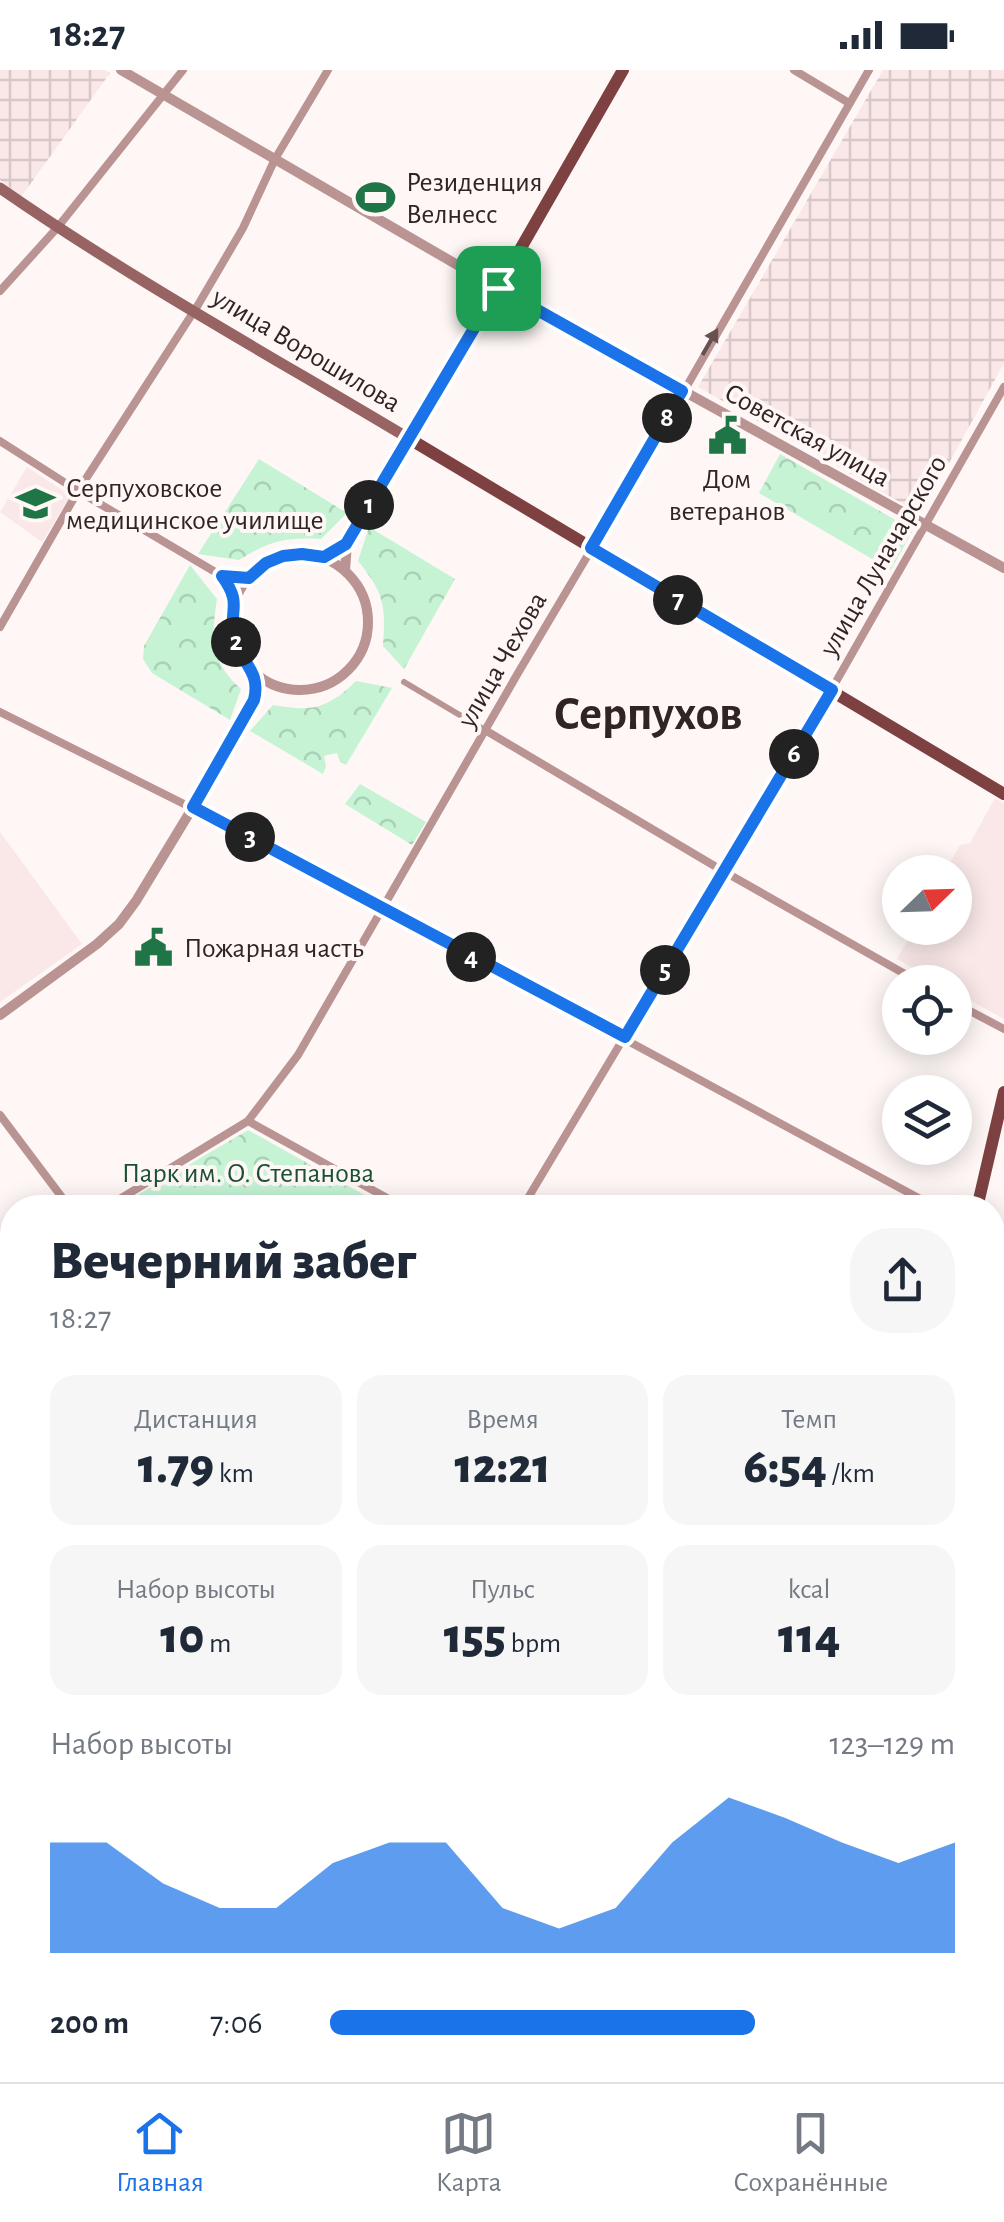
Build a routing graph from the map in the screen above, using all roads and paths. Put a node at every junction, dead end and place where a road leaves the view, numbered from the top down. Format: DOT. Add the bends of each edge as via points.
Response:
graph roads {
  1 [pos="121,70"];
  2 [pos="183,70"];
  3 [pos="328,70"];
  4 [pos="623,70"];
  5 [pos="794,70"];
  6 [pos="869,70"];
  7 [pos="164,95"];
  8 [pos="849,103"];
  9 [pos="275,159"];
  10 [pos="0,188"];
  11 [pos="57,228"];
  12 [pos="498,288"];
  13 [pos="0,291"];
  14 [pos="194,312"];
  15 [pos="1004,388"];
  16 [pos="682,391"];
  17 [pos="408,438"];
  18 [pos="0,441"];
  19 [pos="78,492"];
  20 [pos="925,524"];
  21 [pos="346,544"];
  22 [pos="591,548"];
  23 [pos="324,557"];
  24 [pos="1004,568"];
  25 [pos="346,571"];
  26 [pos="222,576"];
  27 [pos="249,578"];
  28 [pos="235,602"];
  29 [pos="0,626"];
  30 [pos="254,672"];
  31 [pos="404,682"];
  32 [pos="279,686"];
  33 [pos="832,690"];
  34 [pos="254,700"];
  35 [pos="0,712"];
  36 [pos="485,730"];
  37 [pos="1004,794"];
  38 [pos="193,807"];
  39 [pos="723,871"];
  40 [pos="383,910"];
  41 [pos="890,965"];
  42 [pos="972,1012"];
  43 [pos="0,1015"];
  44 [pos="1004,1028"];
  45 [pos="625,1037"];
  46 [pos="1004,1092"];
  47 [pos="0,1115"];
  48 [pos="248,1121"];
  49 [pos="60,1195"];
  50 [pos="126,1195"];
  51 [pos="382,1195"];
  52 [pos="530,1195"];
  53 [pos="913,1195"];
  54 [pos="979,1195"];
  1 -- 7 [label="street, Советская улица"];
  2 -- 7 [label="street"];
  3 -- 9 [label="street"];
  4 -- 12 [label="main road"];
  5 -- 8 [label="street"];
  6 -- 8 [label="street, улица Чехова"];
  7 -- 9 [label="street, Советская улица"];
  7 -- 11 [label="street"];
  16 -- 8 [label="street, улица Чехова, one-way"];
  9 -- 12 [label="street, Советская улица"];
  9 -- 14 [label="street"];
  10 -- 11 [label="main road, улица Ворошилова"];
  11 -- 13 [label="street"];
  11 -- 14 [label="main road, улица Ворошилова"];
  12 -- 16 [label="street, Советская улица"];
  12 -- 17 [label="main road"];
  14 -- 17 [label="main road, улица Ворошилова"];
  14 -- 19 [label="street"];
  15 -- 20 [label="street, улица Луначарского"];
  16 -- 20 [label="street, Советская улица"];
  16 -- 22 [label="street, улица Чехова"];
  17 -- 21 [label="street"];
  17 -- 22 [label="main road, улица Ворошилова"];
  18 -- 19 [label="street"];
  19 -- 26 [label="street"];
  19 -- 29 [label="street"];
  20 -- 24 [label="street, Советская улица"];
  20 -- 33 [label="street, улица Луначарского"];
  21 -- 23 [label="street"];
  21 -- 25 [label="street"];
  22 -- 33 [label="main road, улица Ворошилова"];
  22 -- 36 [label="street, улица Чехова"];
  23 -- 25 [label="street"];
  23 -- 27 [label="street" via="283,556"];
  25 -- 32 [label="street" via="367,608 358,658 322,686"];
  26 -- 27 [label="street"];
  26 -- 28 [label="street"];
  27 -- 28 [label="street"];
  28 -- 30 [label="street" via="233,634"];
  30 -- 32 [label="street"];
  30 -- 34 [label="street"];
  31 -- 36 [label="street"];
  32 -- 34 [label="street"];
  33 -- 37 [label="main road, улица Ворошилова"];
  33 -- 39 [label="street, улица Луначарского"];
  34 -- 38 [label="street"];
  35 -- 38 [label="street"];
  36 -- 39 [label="street"];
  36 -- 40 [label="street, улица Чехова"];
  38 -- 40 [label="street"];
  38 -- 43 [label="street" via="118,924"];
  39 -- 41 [label="street"];
  39 -- 45 [label="street, улица Луначарского"];
  40 -- 45 [label="street"];
  40 -- 48 [label="street, улица Чехова" via="298,1055"];
  42 -- 44 [label="street"];
  45 -- 52 [label="street, улица Луначарского"];
  45 -- 53 [label="street"];
  46 -- 54 [label="main road"];
  47 -- 49 [label="street"];
  48 -- 50 [label="street, улица Чехова"];
  48 -- 51 [label="street"];
}
